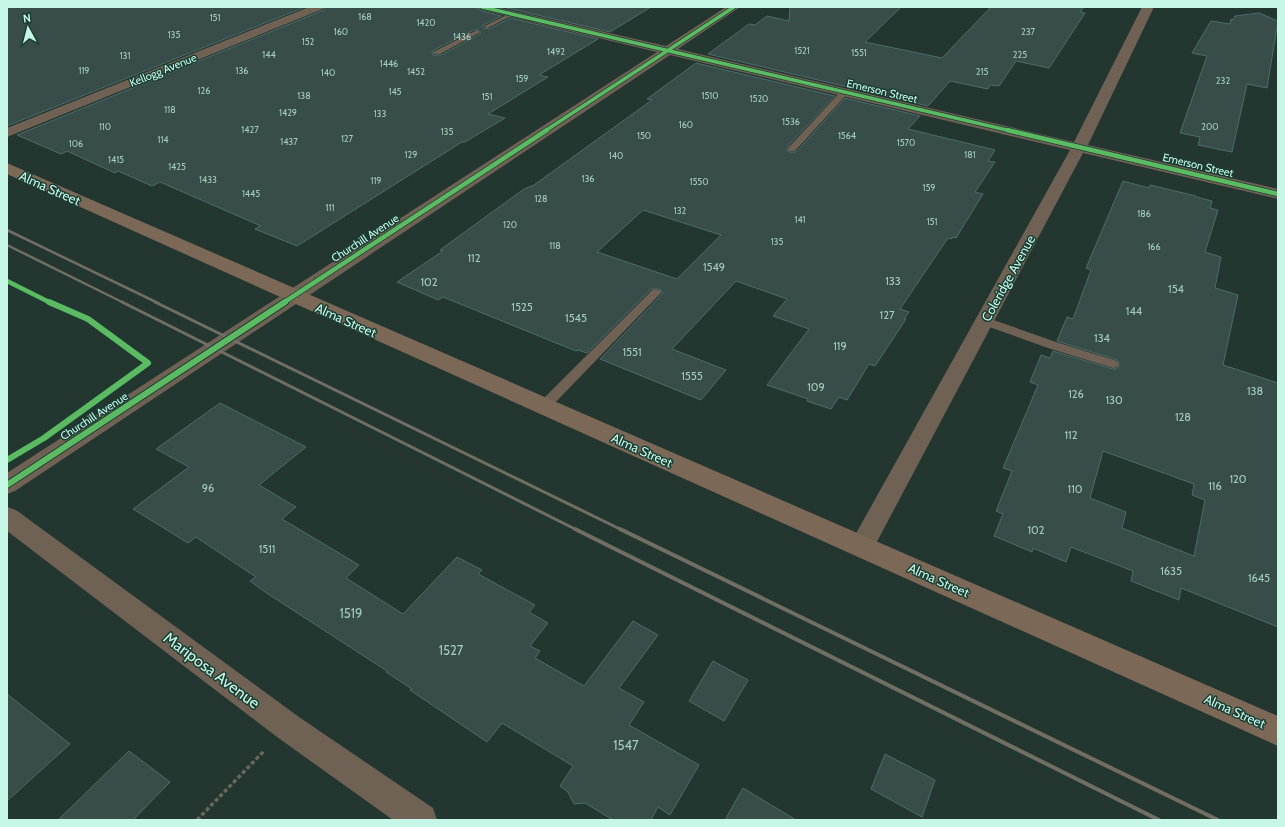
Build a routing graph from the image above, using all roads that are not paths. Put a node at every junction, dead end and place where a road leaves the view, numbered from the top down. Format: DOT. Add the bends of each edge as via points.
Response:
graph roads {
  1 [pos="319,7"];
  2 [pos="482,7"];
  3 [pos="734,7"];
  4 [pos="1148,7"];
  5 [pos="512,14"];
  6 [pos="486,28"];
  7 [pos="477,32"];
  8 [pos="668,50"];
  9 [pos="437,52"];
  10 [pos="845,92"];
  11 [pos="7,133"];
  12 [pos="1079,148"];
  13 [pos="792,149"];
  14 [pos="7,168"];
  15 [pos="1278,194"];
  16 [pos="656,292"];
  17 [pos="294,297"];
  18 [pos="985,321"];
  19 [pos="1113,364"];
  20 [pos="544,406"];
  21 [pos="7,485"];
  22 [pos="7,517"];
  23 [pos="862,546"];
  24 [pos="1278,730"];
  25 [pos="420,820"];
  1 -- 11 [label="street, Kellogg Avenue"];
  2 -- 5 [label="street, Emerson Street"];
  3 -- 8 [label="street, Churchill Avenue"];
  4 -- 12 [label="street, Coleridge Avenue"];
  5 -- 6 [label="lane"];
  5 -- 8 [label="street, Emerson Street"];
  7 -- 9 [label="lane"];
  8 -- 10 [label="street, Emerson Street"];
  8 -- 17 [label="street, Churchill Avenue"];
  10 -- 12 [label="street, Emerson Street"];
  10 -- 13 [label="lane"];
  12 -- 15 [label="street, Emerson Street"];
  12 -- 18 [label="street, Coleridge Avenue"];
  14 -- 17 [label="main road, Alma Street"];
  16 -- 20 [label="lane"];
  17 -- 20 [label="main road, Alma Street"];
  17 -- 21 [label="street, Churchill Avenue"];
  18 -- 19 [label="lane" via="1052,346"];
  18 -- 23 [label="street, Coleridge Avenue"];
  20 -- 23 [label="main road, Alma Street"];
  22 -- 25 [label="street, Mariposa Avenue" via="288,727"];
  23 -- 24 [label="main road, Alma Street"];
}
